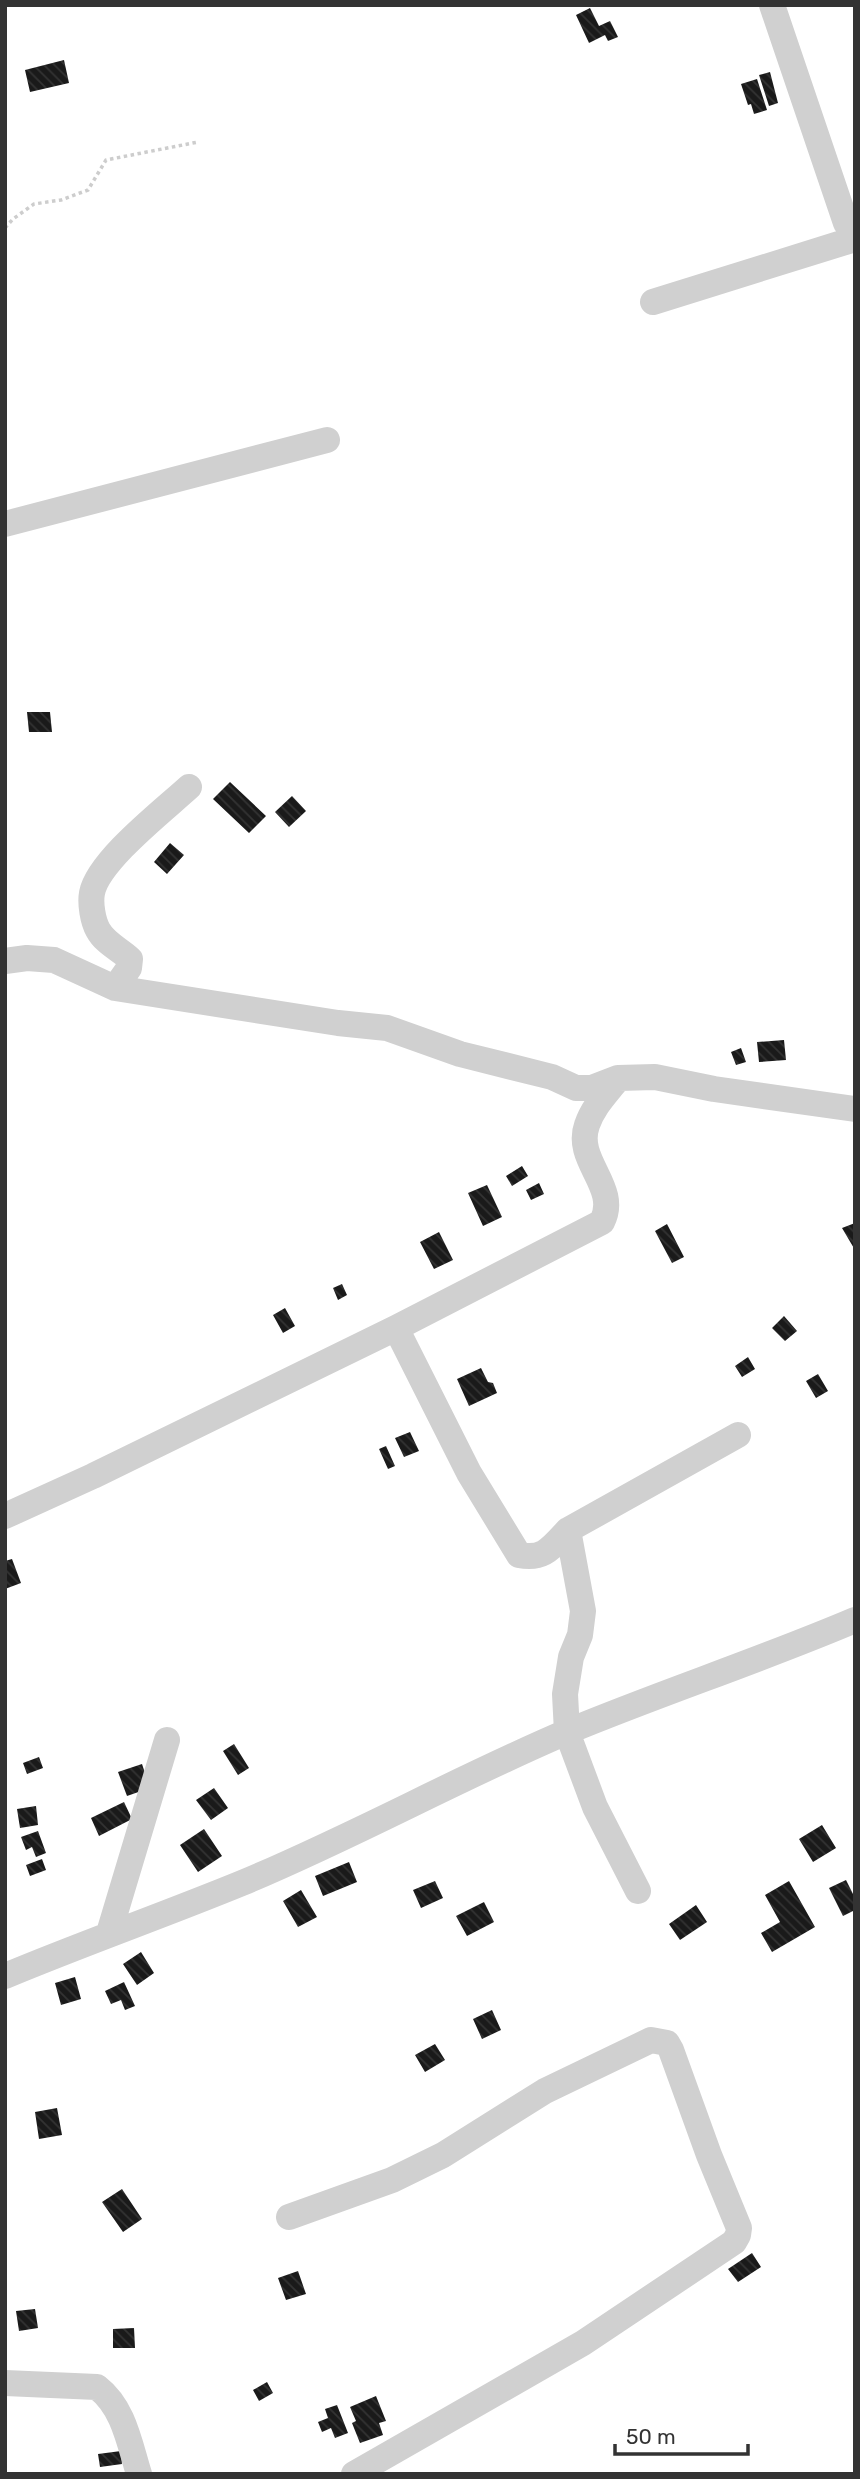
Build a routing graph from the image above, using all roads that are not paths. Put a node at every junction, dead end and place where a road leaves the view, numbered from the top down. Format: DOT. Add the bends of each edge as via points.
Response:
graph roads {
  1 [pos="772,5"];
  2 [pos="855,232"];
  3 [pos="855,239"];
  4 [pos="653,302"];
  5 [pos="327,440"];
  6 [pos="5,524"];
  7 [pos="189,787"];
  8 [pos="5,961"];
  9 [pos="115,988"];
  10 [pos="618,1078"];
  11 [pos="855,1109"];
  12 [pos="396,1328"];
  13 [pos="738,1435"];
  14 [pos="5,1516"];
  15 [pos="568,1530"];
  16 [pos="855,1620"];
  17 [pos="567,1732"];
  18 [pos="167,1740"];
  19 [pos="638,1891"];
  20 [pos="109,1933"];
  21 [pos="5,1976"];
  22 [pos="289,2217"];
  23 [pos="5,2383"];
  24 [pos="139,2474"];
  25 [pos="354,2474"];
  1 -- 2 [label="street" via="846,223"];
  3 -- 4 [label="street"];
  5 -- 6 [label="street"];
  7 -- 9 [label="street" via="108,863 92,893 97,928 130,959"];
  8 -- 9 [label="street" via="54,960"];
  9 -- 10 [label="street" via="387,1028 576,1088 592,1088"];
  10 -- 11 [label="street" via="655,1077"];
  10 -- 12 [label="street" via="585,1127 586,1153 607,1193 608,1211 602,1222"];
  12 -- 14 [label="street"];
  12 -- 15 [label="street" via="469,1473 519,1555 533,1558 548,1552"];
  13 -- 15 [label="street"];
  15 -- 17 [label="street" via="583,1611 565,1694"];
  16 -- 17 [label="street"];
  17 -- 19 [label="street" via="594,1807"];
  17 -- 20 [label="street" via="243,1882"];
  18 -- 20 [label="street"];
  20 -- 21 [label="street"];
  22 -- 25 [label="street" via="392,2180 443,2155 545,2091 651,2040 667,2043 671,2050 739,2228 734,2242 583,2343"];
  23 -- 24 [label="street" via="97,2387 122,2418"];
}
